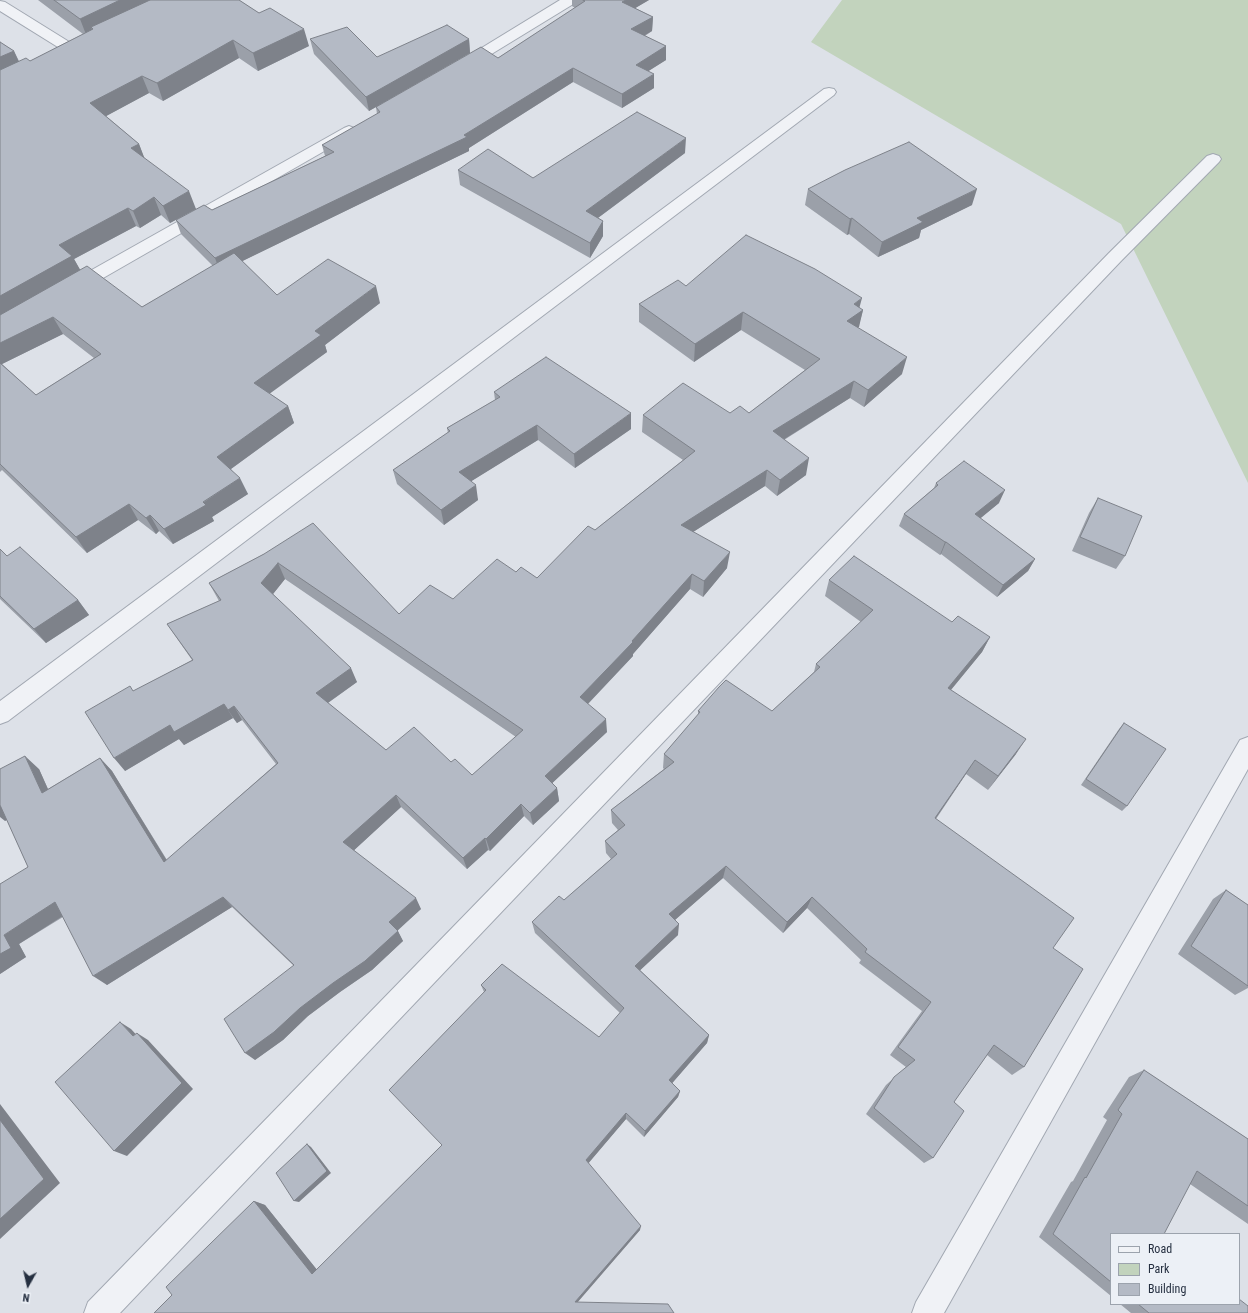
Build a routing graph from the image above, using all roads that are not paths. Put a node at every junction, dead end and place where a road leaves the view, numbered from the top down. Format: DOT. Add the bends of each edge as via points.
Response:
graph roads {
  1 [pos="570,0"];
  2 [pos="0,5"];
  3 [pos="88,45"];
  4 [pos="74,51"];
  5 [pos="60,58"];
  6 [pos="452,72"];
  7 [pos="829,92"];
  8 [pos="362,124"];
  9 [pos="1213,159"];
  10 [pos="57,297"];
  11 [pos="0,714"];
  12 [pos="1248,747"];
  13 [pos="99,1313"];
  14 [pos="927,1313"];
  1 -- 6 [label="street"];
  2 -- 4 [label="street"];
  3 -- 4 [label="street"];
  4 -- 5 [label="street"];
  7 -- 11 [label="street"];
  8 -- 10 [label="street"];
  9 -- 13 [label="street" via="1115,257"];
  12 -- 14 [label="street"];
}
